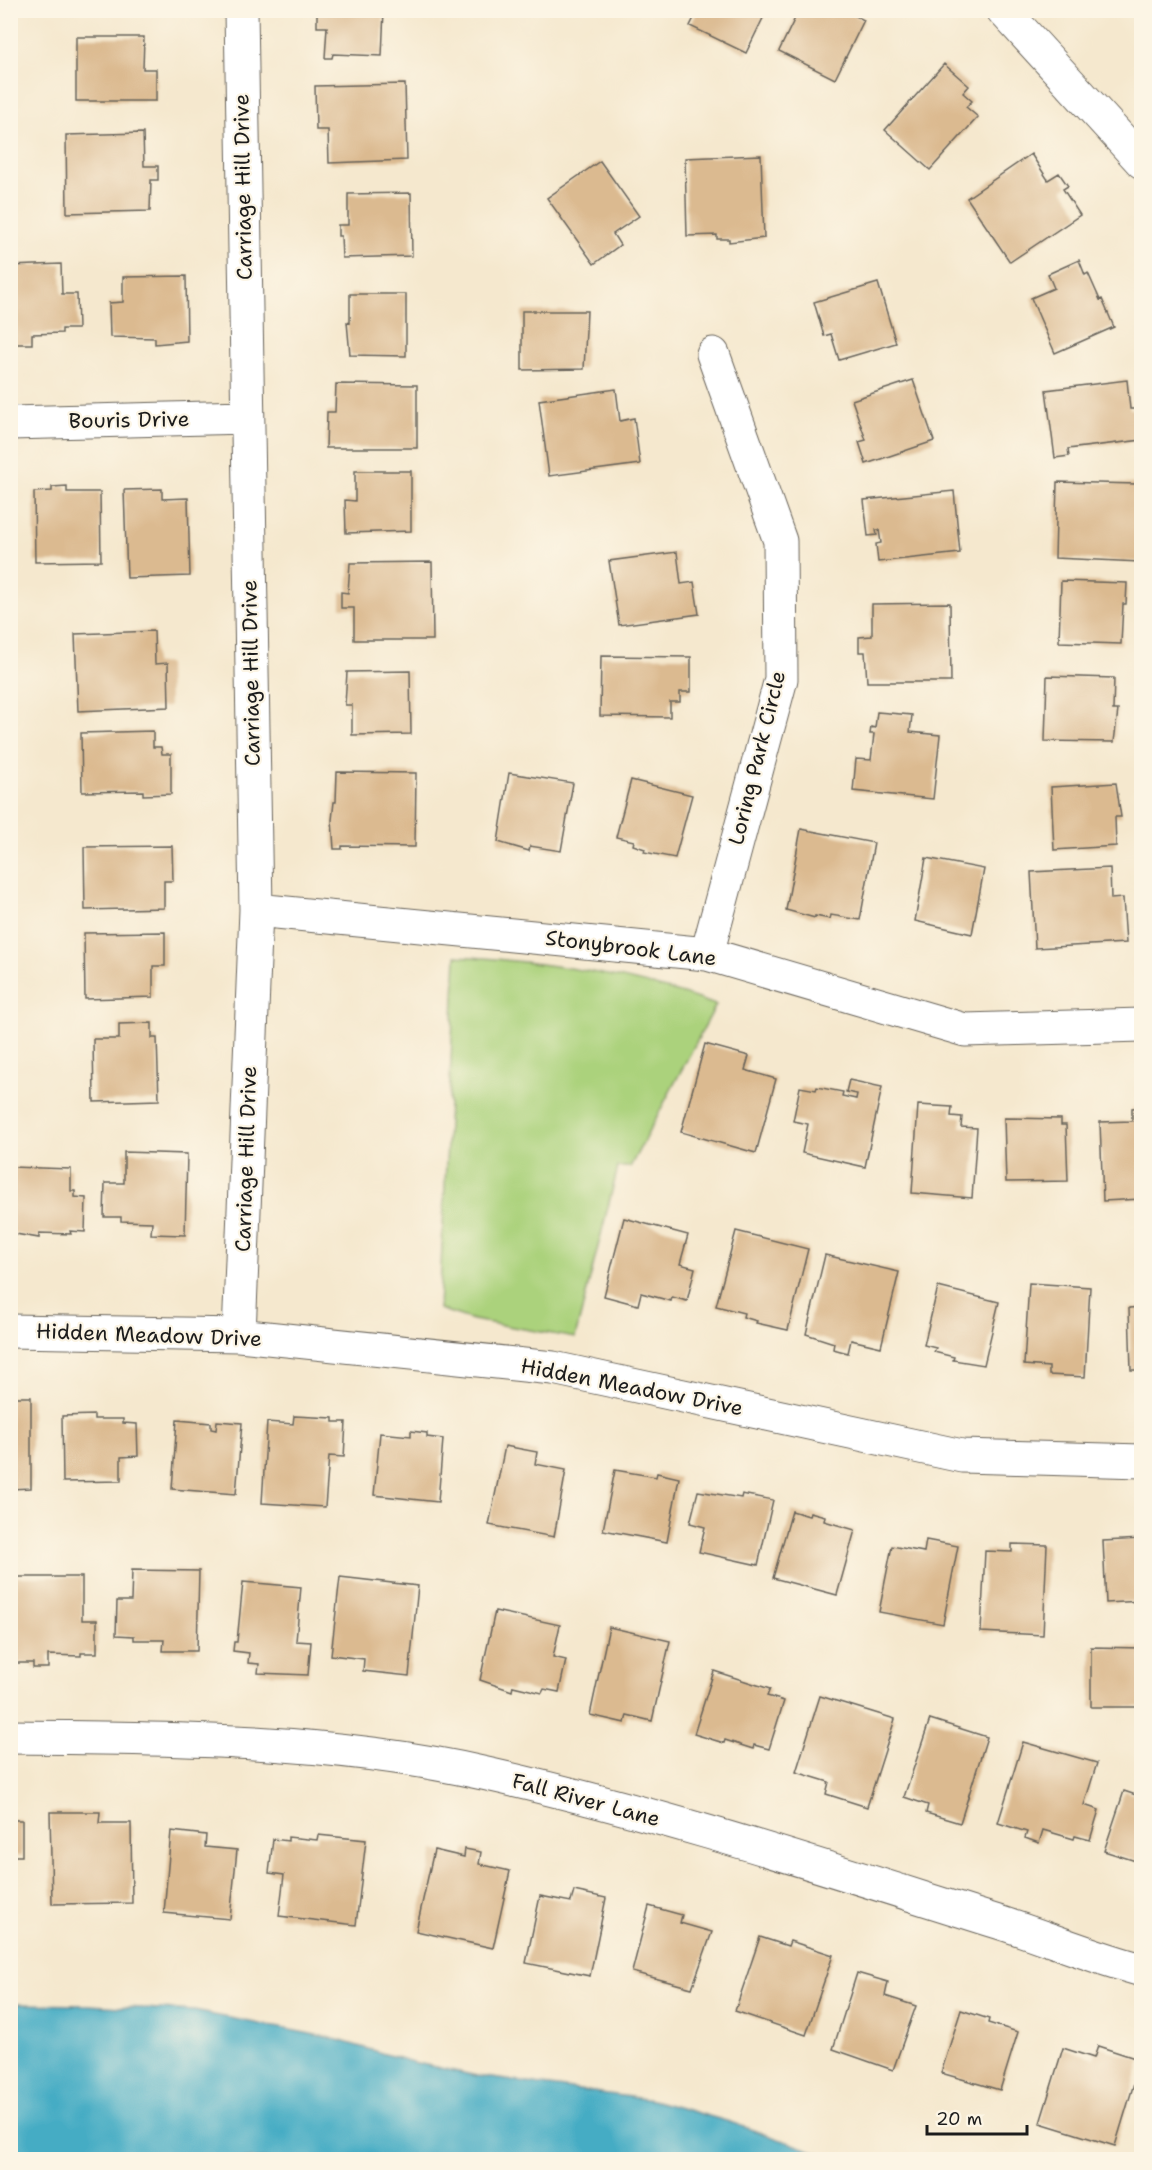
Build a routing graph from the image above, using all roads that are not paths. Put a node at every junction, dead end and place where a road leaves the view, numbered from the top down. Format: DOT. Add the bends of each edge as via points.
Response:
graph roads {
  1 [pos="241,10"];
  2 [pos="1003,10"];
  3 [pos="1142,162"];
  4 [pos="713,354"];
  5 [pos="247,417"];
  6 [pos="10,423"];
  7 [pos="256,910"];
  8 [pos="707,954"];
  9 [pos="1142,1025"];
  10 [pos="10,1331"];
  11 [pos="239,1335"];
  12 [pos="1142,1461"];
  13 [pos="10,1737"];
  14 [pos="1142,1970"];
  1 -- 5 [label="street, Carriage Hill Drive"];
  2 -- 3 [label="street"];
  4 -- 8 [label="street, Loring Park Circle" via="780,541 781,679"];
  5 -- 6 [label="street, Bouris Drive"];
  5 -- 7 [label="street, Carriage Hill Drive"];
  7 -- 8 [label="street, Stonybrook Lane"];
  7 -- 11 [label="street, Carriage Hill Drive"];
  8 -- 9 [label="street, Stonybrook Lane" via="964,1030"];
  10 -- 11 [label="street, Hidden Meadow Drive"];
  11 -- 12 [label="street, Hidden Meadow Drive" via="552,1368 962,1456"];
  13 -- 14 [label="street, Fall River Lane" via="172,1738 370,1754 486,1774 740,1842"];
}
